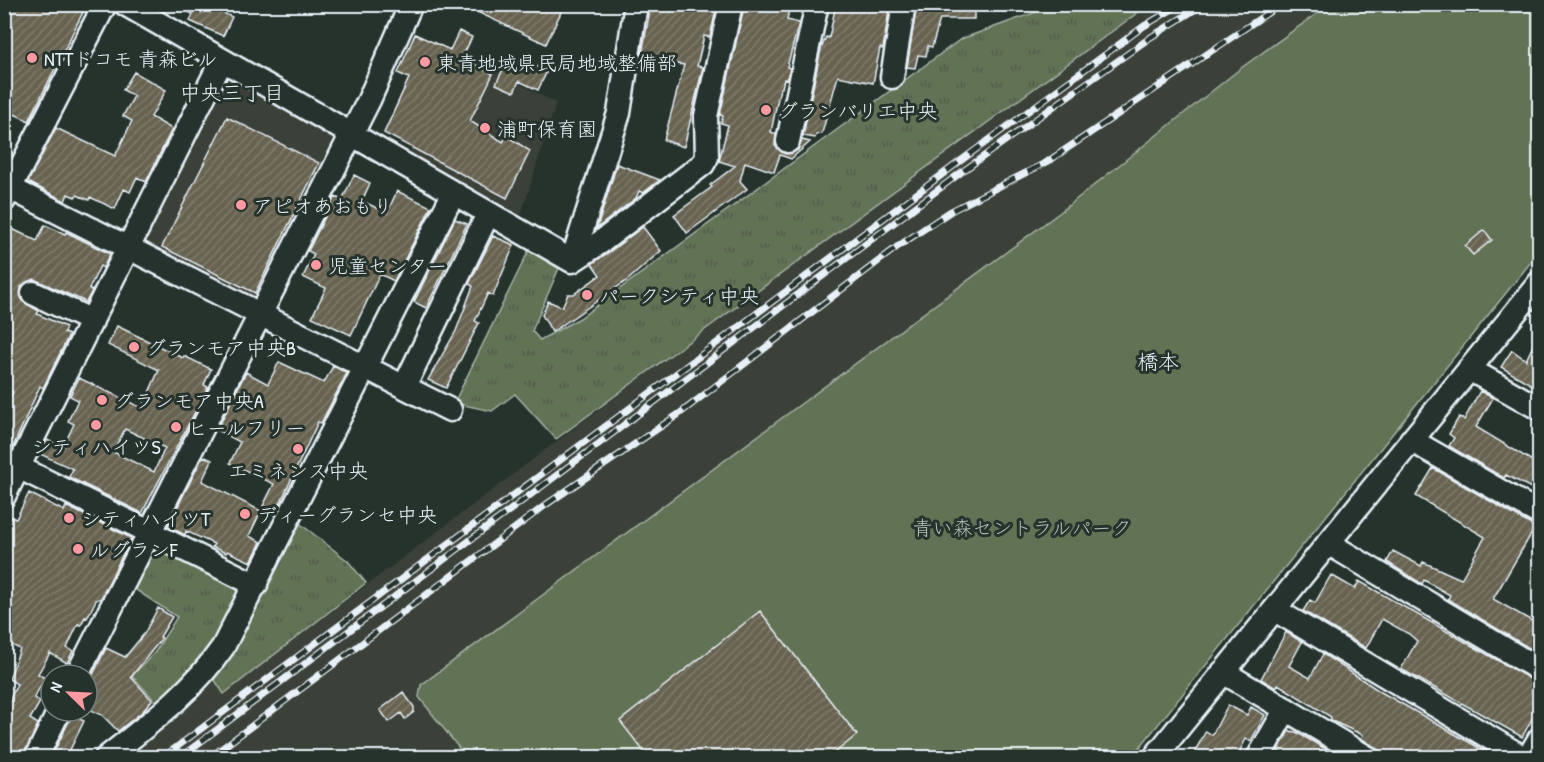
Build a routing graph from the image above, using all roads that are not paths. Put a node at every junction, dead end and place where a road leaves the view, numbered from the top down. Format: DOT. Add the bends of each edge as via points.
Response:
graph roads {
  1 [pos="105,4"];
  2 [pos="125,4"];
  3 [pos="411,4"];
  4 [pos="636,4"];
  5 [pos="731,4"];
  6 [pos="817,4"];
  7 [pos="904,4"];
  8 [pos="222,60"];
  9 [pos="892,77"];
  10 [pos="351,134"];
  11 [pos="788,141"];
  12 [pos="6,191"];
  13 [pos="453,194"];
  14 [pos="488,214"];
  15 [pos="129,249"];
  16 [pos="572,261"];
  17 [pos="1539,282"];
  18 [pos="33,293"];
  19 [pos="260,314"];
  20 [pos="92,321"];
  21 [pos="366,366"];
  22 [pos="1469,369"];
  23 [pos="405,385"];
  24 [pos="450,410"];
  25 [pos="1539,410"];
  26 [pos="1411,440"];
  27 [pos="12,463"];
  28 [pos="4,496"];
  29 [pos="1539,513"];
  30 [pos="150,532"];
  31 [pos="1328,543"];
  32 [pos="256,585"];
  33 [pos="1275,610"];
  34 [pos="83,663"];
  35 [pos="1539,670"];
  36 [pos="1223,672"];
  37 [pos="1286,710"];
  38 [pos="53,723"];
  39 [pos="1539,738"];
  40 [pos="1262,756"];
  41 [pos="36,758"];
  42 [pos="106,758"];
  43 [pos="1155,758"];
  44 [pos="1368,758"];
  45 [pos="1524,758"];
  46 [pos="1528,758"];
  1 -- 12 [label="street"];
  2 -- 8 [label="street"];
  3 -- 10 [label="street"];
  4 -- 16 [label="street" via="619,113"];
  5 -- 16 [label="street" via="706,116 707,157 703,164"];
  6 -- 11 [label="street"];
  7 -- 9 [label="street"];
  8 -- 10 [label="street"];
  8 -- 15 [label="street"];
  10 -- 13 [label="street"];
  10 -- 19 [label="street"];
  12 -- 15 [label="street"];
  13 -- 14 [label="street"];
  13 -- 21 [label="street"];
  14 -- 16 [label="street"];
  14 -- 23 [label="street"];
  15 -- 19 [label="street"];
  15 -- 20 [label="street"];
  17 -- 22 [label="street"];
  18 -- 20 [label="street"];
  19 -- 21 [label="street"];
  19 -- 30 [label="street"];
  20 -- 27 [label="street"];
  21 -- 23 [label="street"];
  21 -- 32 [label="street"];
  22 -- 25 [label="street"];
  22 -- 26 [label="street"];
  23 -- 24 [label="street"];
  26 -- 29 [label="street"];
  26 -- 31 [label="street"];
  27 -- 28 [label="street"];
  27 -- 30 [label="street"];
  30 -- 32 [label="street"];
  30 -- 34 [label="street"];
  31 -- 33 [label="street"];
  31 -- 35 [label="street"];
  32 -- 42 [label="street" via="224,647 207,670 176,703"];
  33 -- 36 [label="street"];
  33 -- 45 [label="street"];
  36 -- 37 [label="street"];
  36 -- 43 [label="street"];
  37 -- 40 [label="street"];
  37 -- 44 [label="street"];
  38 -- 41 [label="street"];
  39 -- 46 [label="street"];
}
